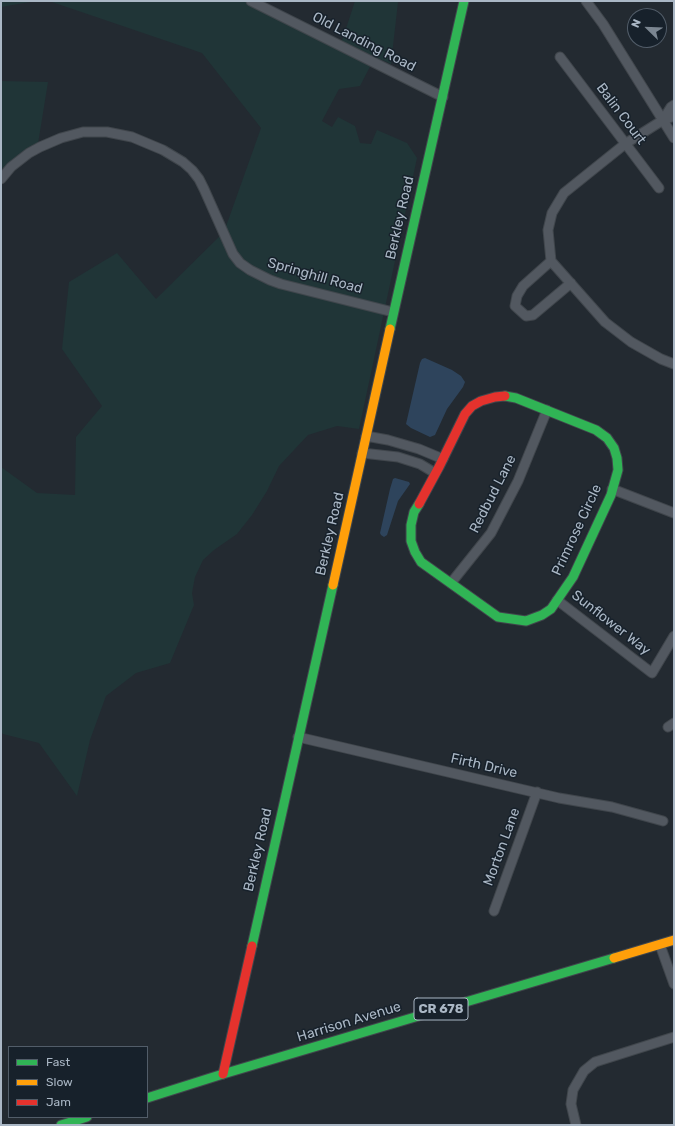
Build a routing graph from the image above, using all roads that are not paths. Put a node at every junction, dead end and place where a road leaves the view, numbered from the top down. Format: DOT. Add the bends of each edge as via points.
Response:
graph roads {
  1 [pos="251,1"];
  2 [pos="464,1"];
  3 [pos="586,1"];
  4 [pos="560,57"];
  5 [pos="443,97"];
  6 [pos="674,105"];
  7 [pos="674,116"];
  8 [pos="663,120"];
  9 [pos="674,138"];
  10 [pos="625,144"];
  11 [pos="1,179"];
  12 [pos="659,188"];
  13 [pos="551,261"];
  14 [pos="570,283"];
  15 [pos="393,312"];
  16 [pos="674,364"];
  17 [pos="547,410"];
  18 [pos="366,436"];
  19 [pos="362,453"];
  20 [pos="443,459"];
  21 [pos="435,473"];
  22 [pos="612,489"];
  23 [pos="674,513"];
  24 [pos="451,583"];
  25 [pos="557,600"];
  26 [pos="674,636"];
  27 [pos="298,737"];
  28 [pos="537,792"];
  29 [pos="663,821"];
  30 [pos="494,911"];
  31 [pos="674,940"];
  32 [pos="660,944"];
  33 [pos="674,984"];
  34 [pos="674,1036"];
  35 [pos="223,1074"];
  36 [pos="148,1098"];
  37 [pos="84,1118"];
  38 [pos="62,1125"];
  39 [pos="576,1125"];
  1 -- 5 [label="street, Old Landing Road"];
  2 -- 5 [label="street, Berkley Road"];
  3 -- 8 [label="street"];
  4 -- 10 [label="street, Balin Court"];
  5 -- 15 [label="street, Berkley Road"];
  6 -- 8 [label="street"];
  7 -- 8 [label="street"];
  8 -- 9 [label="street"];
  8 -- 10 [label="street"];
  10 -- 12 [label="street, Balin Court"];
  10 -- 13 [label="street" via="564,193 552,213 548,230"];
  11 -- 15 [label="street, Springhill Road" via="29,153 61,138 83,132 108,132 132,137 168,153 192,170 199,179 233,254 250,270 281,284"];
  13 -- 14 [label="street"];
  13 -- 14 [label="street" via="523,286 515,306 526,316 533,315"];
  14 -- 16 [label="street" via="605,322 631,342"];
  15 -- 18 [label="street, Berkley Road"];
  17 -- 20 [label="street, Primrose Circle" via="505,396 495,396 481,401 465,414"];
  17 -- 22 [label="street, Primrose Circle" via="596,430 607,438 617,458 618,470"];
  17 -- 24 [label="street, Redbud Lane" via="518,481 492,534"];
  18 -- 19 [label="street, Berkley Road"];
  18 -- 20 [label="street" via="419,449"];
  19 -- 21 [label="street" via="420,464"];
  19 -- 27 [label="street, Berkley Road"];
  20 -- 21 [label="street, Primrose Circle"];
  21 -- 24 [label="street, Primrose Circle" via="414,512 411,540 421,562"];
  22 -- 23 [label="street"];
  22 -- 25 [label="street, Primrose Circle" via="573,577"];
  24 -- 25 [label="street, Primrose Circle" via="498,617 515,620 526,621 542,615 551,609"];
  25 -- 26 [label="street, Sunflower Way" via="652,672"];
  27 -- 28 [label="street, Firth Drive"];
  27 -- 35 [label="street, Berkley Road"];
  28 -- 29 [label="street, Firth Drive" via="612,807"];
  28 -- 30 [label="street, Morton Lane"];
  31 -- 32 [label="street, Harrison Avenue / CR 678"];
  32 -- 33 [label="street"];
  32 -- 35 [label="street, Harrison Avenue / CR 678"];
  34 -- 39 [label="street" via="595,1062 584,1071 573,1090 571,1104"];
  35 -- 36 [label="street, Harrison Avenue / CR 678"];
  37 -- 38 [label="street"];
}
